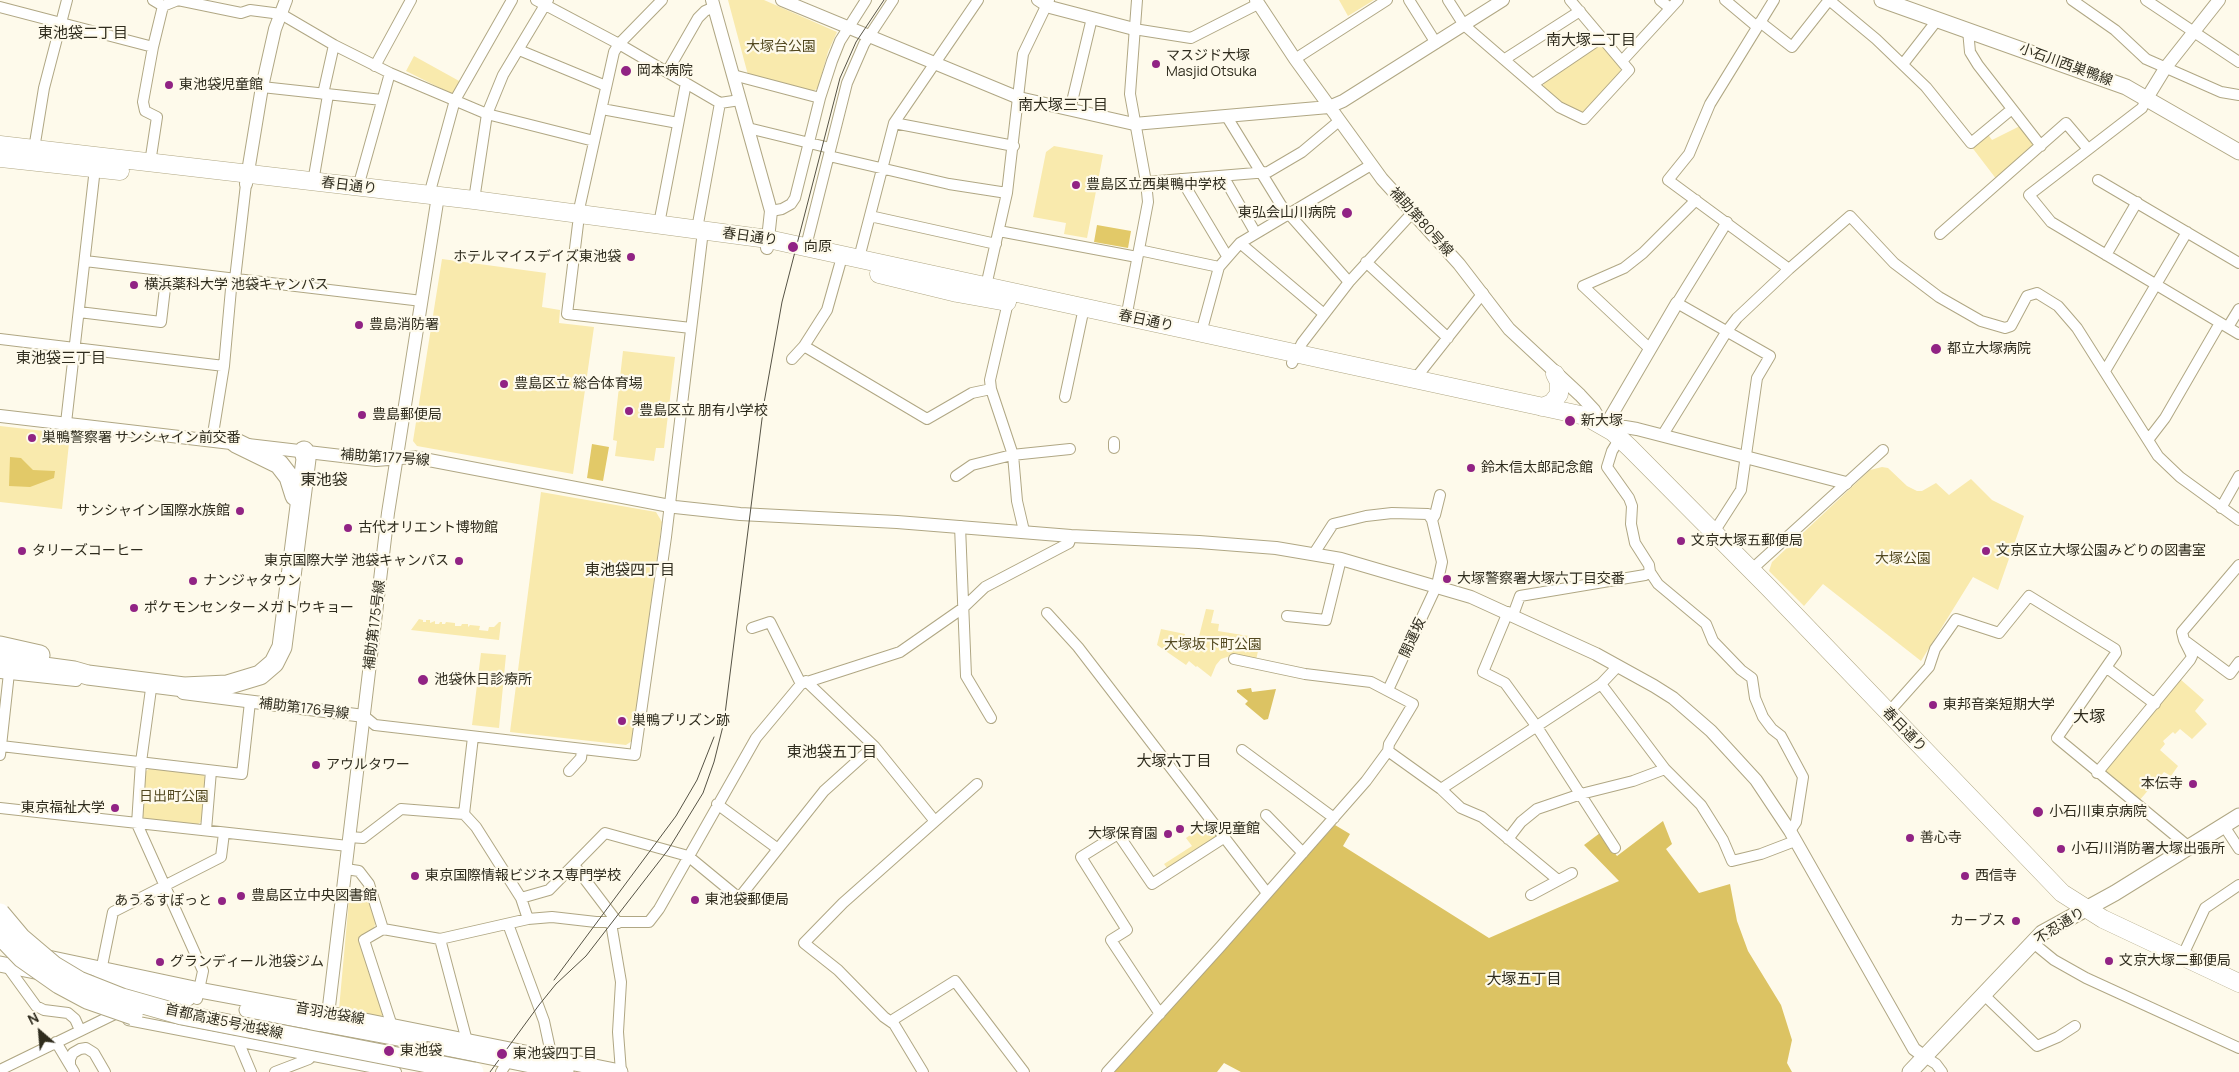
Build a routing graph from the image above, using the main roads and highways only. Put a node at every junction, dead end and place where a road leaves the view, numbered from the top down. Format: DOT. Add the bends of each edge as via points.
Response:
graph roads {
  1 [pos="1882,0"];
  2 [pos="0,145"];
  3 [pos="2239,152"];
  4 [pos="0,158"];
  5 [pos="247,179"];
  6 [pos="435,199"];
  7 [pos="578,219"];
  8 [pos="699,234"];
  9 [pos="768,243"];
  10 [pos="1009,297"];
  11 [pos="1295,358"];
  12 [pos="1555,374"];
  13 [pos="1542,406"];
  14 [pos="1604,428"];
  15 [pos="236,443"];
  16 [pos="295,496"];
  17 [pos="0,646"];
  18 [pos="278,649"];
  19 [pos="0,654"];
  20 [pos="53,657"];
  21 [pos="2,668"];
  22 [pos="2239,816"];
  23 [pos="2085,909"];
  24 [pos="0,912"];
  25 [pos="0,935"];
  26 [pos="0,951"];
  27 [pos="39,956"];
  28 [pos="4,965"];
  29 [pos="2239,983"];
  30 [pos="198,995"];
  31 [pos="323,1021"];
  32 [pos="470,1047"];
  33 [pos="504,1066"];
  34 [pos="416,1072"];
  35 [pos="474,1072"];
  36 [pos="566,1072"];
  37 [pos="620,1072"];
  38 [pos="1910,1072"];
  1 -- 3 [label="main road, 小石川西巣鴨線" via="2105,79 2147,98"];
  2 -- 5 [label="highway, 春日通り" via="150,163"];
  4 -- 5 [label="highway, 春日通り"];
  5 -- 6 [label="highway, 春日通り"];
  5 -- 6 [label="highway, 春日通り" via="312,182"];
  6 -- 7 [label="highway, 春日通り"];
  6 -- 7 [label="highway, 春日通り" via="474,200"];
  7 -- 8 [label="highway, 春日通り"];
  7 -- 8 [label="highway, 春日通り" via="659,224"];
  8 -- 9 [label="highway, 春日通り"];
  9 -- 10 [label="highway, 春日通り" via="957,293"];
  9 -- 10 [label="highway, 春日通り" via="806,246 986,286"];
  10 -- 11 [label="highway, 春日通り" via="1082,317"];
  10 -- 11 [label="highway, 春日通り" via="1202,332"];
  11 -- 13 [label="highway, 春日通り"];
  11 -- 14 [label="highway, 春日通り" via="1569,424"];
  12 -- 13 [label="highway" via="1559,394 1552,403"];
  13 -- 14 [label="highway, 春日通り" via="1585,416"];
  14 -- 23 [label="highway, 春日通り" via="1620,438 1714,532 2051,882"];
  15 -- 16 [label="highway" via="278,464 289,477"];
  16 -- 18 [label="highway"];
  16 -- 18 [label="highway" via="304,451 306,459"];
  17 -- 20 [label="highway"];
  18 -- 20 [label="highway" via="257,671 230,679 159,673"];
  18 -- 21 [label="highway" via="274,664 260,675 227,685 184,687 88,676 74,671"];
  19 -- 20 [label="highway"];
  22 -- 23 [label="main road, 不忍通り"];
  23 -- 29 [label="highway, 春日通り"];
  23 -- 38 [label="main road, 不忍通り" via="2032,942"];
  24 -- 27 [label="main road, 音羽池袋線" via="11,929"];
  24 -- 35 [label="highway, 首都高速5号池袋線, bridge" via="21,938 54,966 79,981 122,998 182,1015"];
  25 -- 34 [label="highway, 首都高速5号池袋線, bridge" via="22,958 46,976 102,1005 179,1026"];
  26 -- 27 [label="main road, 音羽池袋線"];
  27 -- 30 [label="main road, 音羽池袋線"];
  28 -- 30 [label="main road, 音羽池袋線" via="138,990"];
  30 -- 31 [label="main road, 音羽池袋線"];
  30 -- 31 [label="main road, 音羽池袋線" via="248,1010"];
  31 -- 32 [label="main road, 音羽池袋線" via="408,1040"];
  31 -- 32 [label="main road, 音羽池袋線" via="392,1026"];
  32 -- 33 [label="main road, 音羽池袋線"];
  32 -- 37 [label="main road, 音羽池袋線" via="552,1058"];
  33 -- 36 [label="main road, 音羽池袋線"];
}
